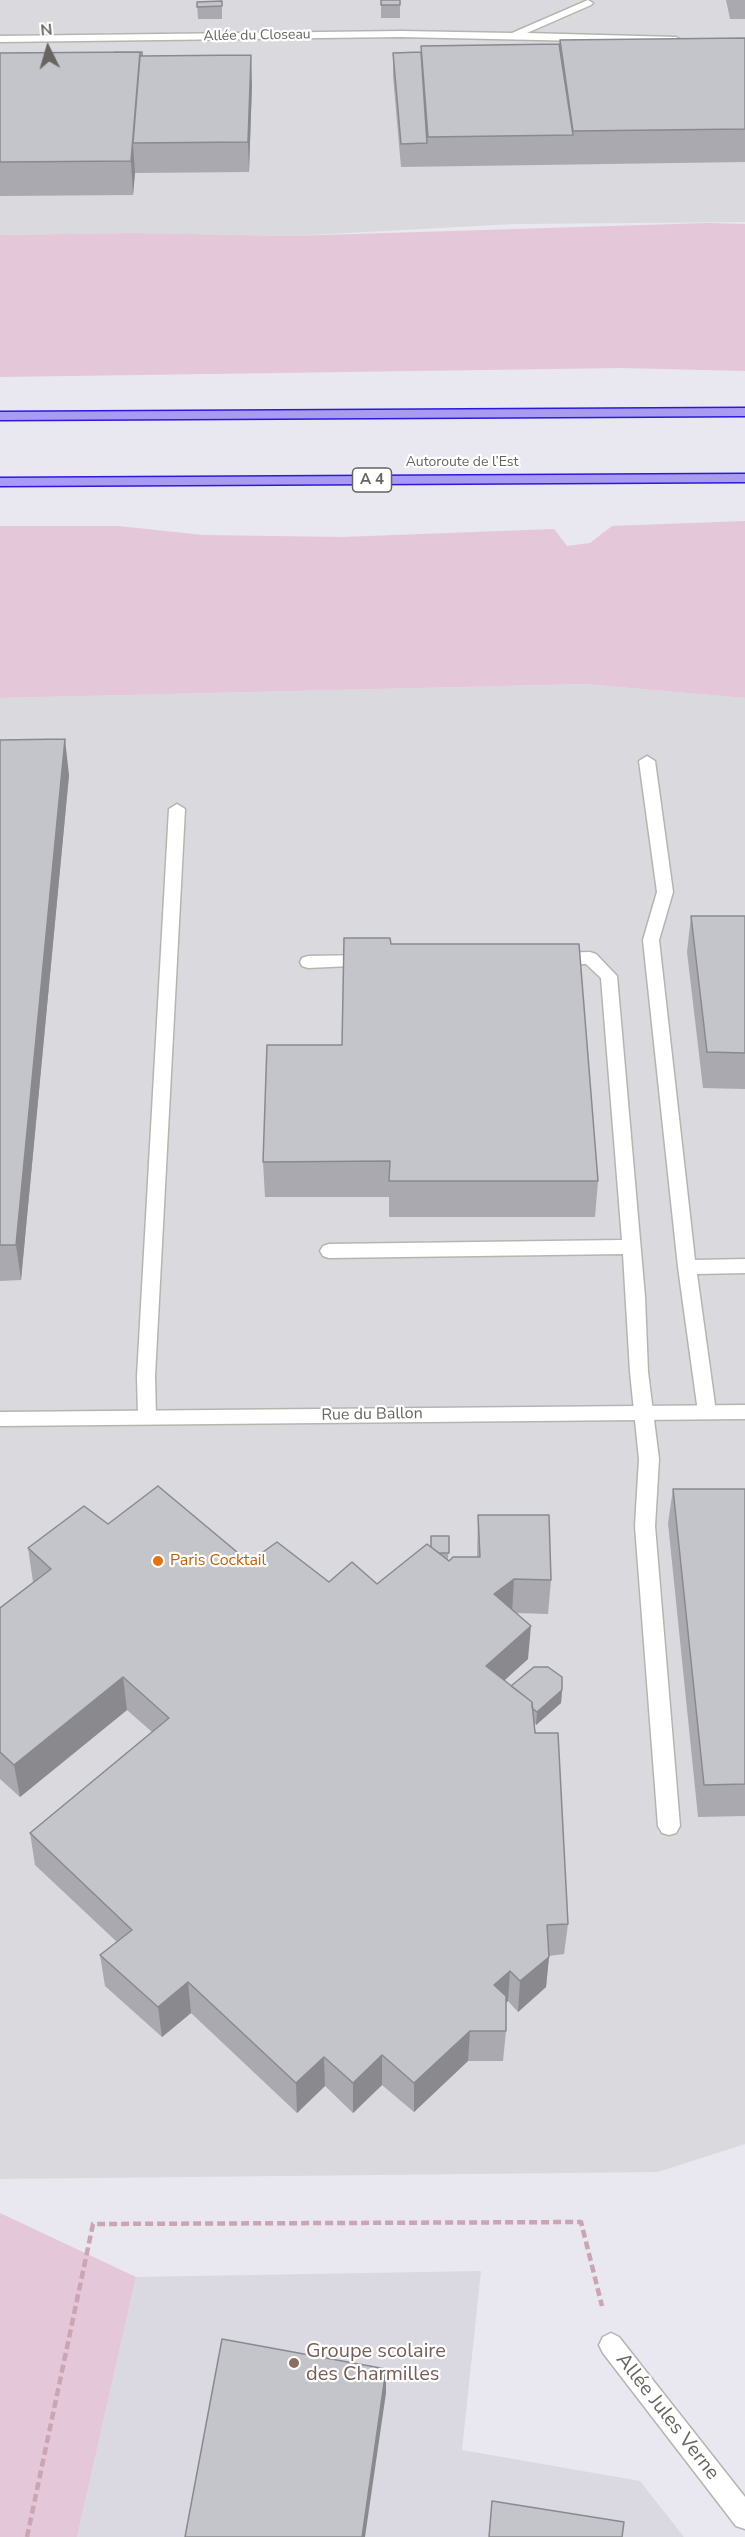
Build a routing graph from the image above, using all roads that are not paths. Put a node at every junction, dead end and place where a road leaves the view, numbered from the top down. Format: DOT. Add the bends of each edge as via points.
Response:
graph roads {
  1 [pos="587,3"];
  2 [pos="513,35"];
  3 [pos="0,39"];
  4 [pos="685,40"];
  5 [pos="745,412"];
  6 [pos="0,416"];
  7 [pos="745,477"];
  8 [pos="0,482"];
  9 [pos="647,761"];
  10 [pos="177,809"];
  11 [pos="543,959"];
  12 [pos="379,961"];
  13 [pos="308,962"];
  14 [pos="632,1247"];
  15 [pos="329,1251"];
  16 [pos="745,1266"];
  17 [pos="687,1267"];
  18 [pos="708,1412"];
  19 [pos="745,1412"];
  20 [pos="645,1413"];
  21 [pos="147,1417"];
  22 [pos="0,1419"];
  23 [pos="669,1826"];
  24 [pos="612,2345"];
  25 [pos="745,2517"];
  1 -- 2 [label="street, Allée du Closeau"];
  2 -- 3 [label="street, Allée du Closeau"];
  2 -- 4 [label="street, Allée du Closeau"];
  5 -- 6 [label="highway"];
  7 -- 8 [label="highway, Autoroute de l’Est / A 4"];
  9 -- 17 [label="street" via="665,892 651,940"];
  10 -- 21 [label="street" via="146,1376"];
  11 -- 14 [label="street" via="590,958 609,976"];
  12 -- 13 [label="street"];
  14 -- 15 [label="street"];
  14 -- 20 [label="street"];
  16 -- 17 [label="street"];
  17 -- 18 [label="street"];
  18 -- 19 [label="street, Rue du Ballon"];
  18 -- 20 [label="street, Rue du Ballon"];
  20 -- 21 [label="street, Rue du Ballon"];
  20 -- 23 [label="street" via="649,1459 645,1526"];
  21 -- 22 [label="street, Rue du Ballon"];
  24 -- 25 [label="street, Allée Jules Verne"];
}
